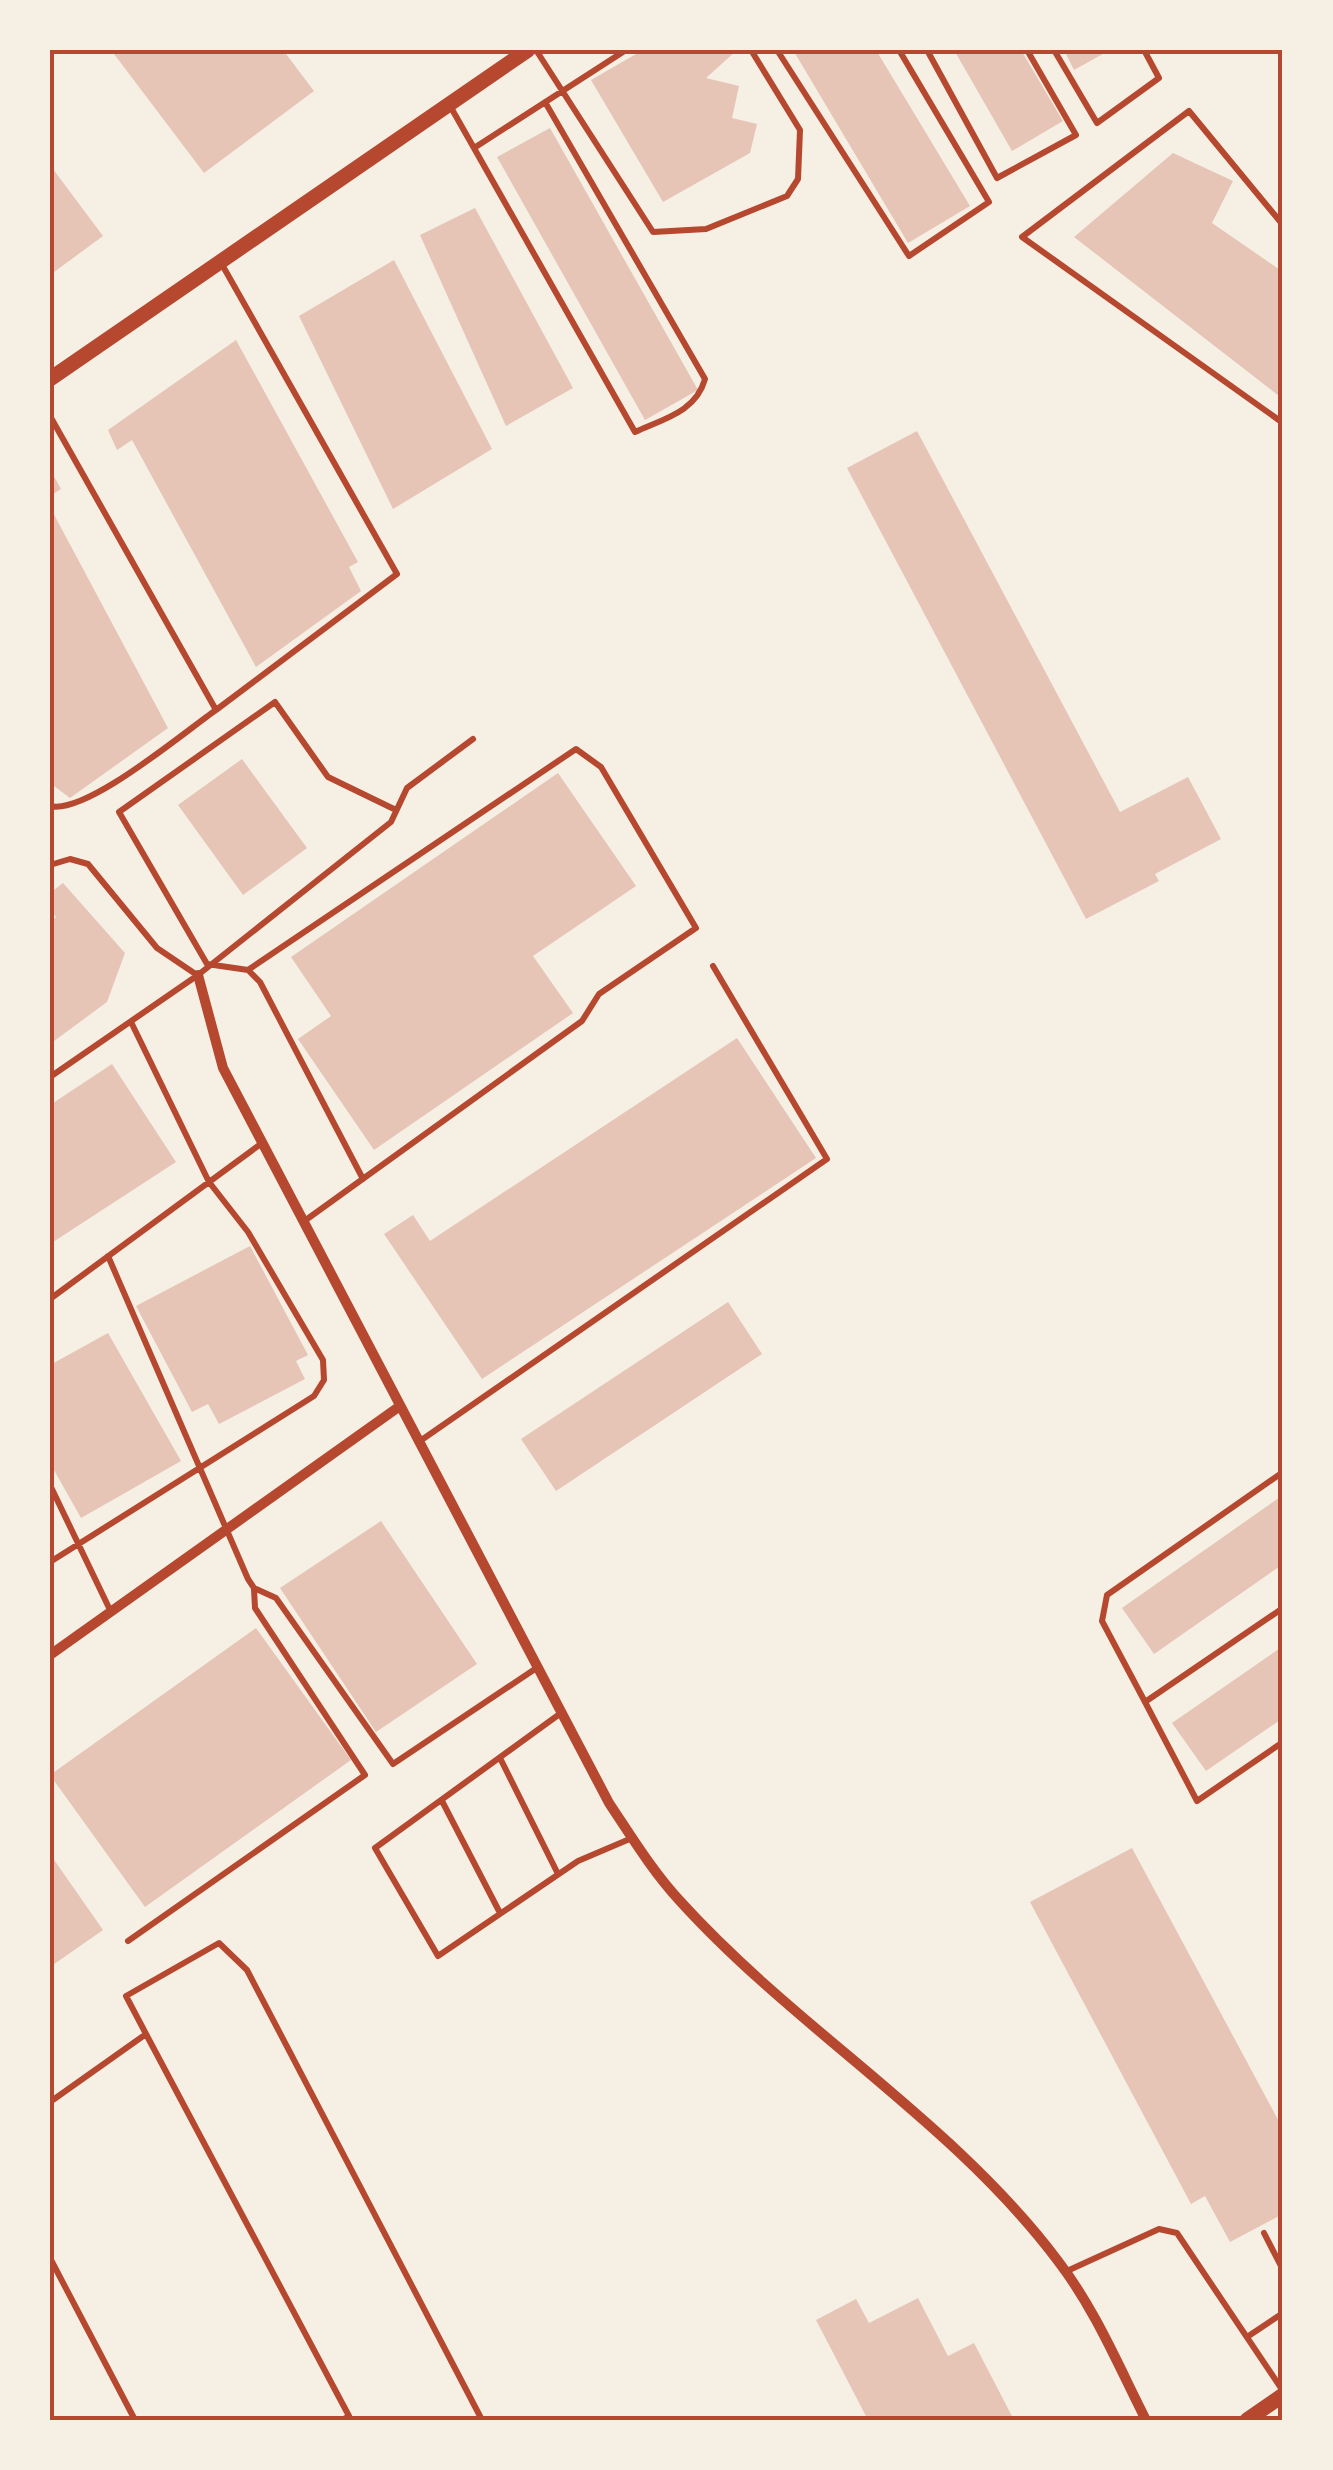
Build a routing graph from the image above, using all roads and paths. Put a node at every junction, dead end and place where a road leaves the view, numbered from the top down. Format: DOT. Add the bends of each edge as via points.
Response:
graph roads {
  1 [pos="528,50"];
  2 [pos="536,50"];
  3 [pos="626,50"];
  4 [pos="751,50"];
  5 [pos="778,50"];
  6 [pos="899,50"];
  7 [pos="927,50"];
  8 [pos="1027,50"];
  9 [pos="1054,50"];
  10 [pos="1144,50"];
  11 [pos="562,91"];
  12 [pos="545,102"];
  13 [pos="448,104"];
  14 [pos="474,148"];
  15 [pos="1283,225"];
  16 [pos="220,261"];
  17 [pos="50,378"];
  18 [pos="50,416"];
  19 [pos="1283,423"];
  20 [pos="216,710"];
  21 [pos="473,739"];
  22 [pos="50,806"];
  23 [pos="396,810"];
  24 [pos="50,864"];
  25 [pos="206,964"];
  26 [pos="713,966"];
  27 [pos="248,970"];
  28 [pos="198,975"];
  29 [pos="131,1022"];
  30 [pos="50,1077"];
  31 [pos="262,1143"];
  32 [pos="363,1179"];
  33 [pos="210,1182"];
  34 [pos="303,1222"];
  35 [pos="108,1256"];
  36 [pos="50,1299"];
  37 [pos="400,1406"];
  38 [pos="419,1442"];
  39 [pos="198,1469"];
  40 [pos="1283,1472"];
  41 [pos="50,1485"];
  42 [pos="224,1532"];
  43 [pos="78,1544"];
  44 [pos="50,1562"];
  45 [pos="254,1588"];
  46 [pos="1283,1608"];
  47 [pos="111,1612"];
  48 [pos="50,1655"];
  49 [pos="538,1667"];
  50 [pos="1145,1702"];
  51 [pos="562,1712"];
  52 [pos="1283,1742"];
  53 [pos="500,1758"];
  54 [pos="442,1801"];
  55 [pos="632,1838"];
  56 [pos="558,1874"];
  57 [pos="500,1914"];
  58 [pos="128,1941"];
  59 [pos="146,2034"];
  60 [pos="50,2102"];
  61 [pos="1264,2233"];
  62 [pos="50,2258"];
  63 [pos="1283,2270"];
  64 [pos="1066,2272"];
  65 [pos="1283,2313"];
  66 [pos="1247,2336"];
  67 [pos="1283,2393"];
  68 [pos="348,2419"];
  69 [pos="135,2420"];
  70 [pos="482,2420"];
  71 [pos="1146,2420"];
  72 [pos="1247,2420"];
  1 -- 13 [label="street"];
  2 -- 11 [label="lane"];
  3 -- 11 [label="lane"];
  4 -- 11 [label="lane" via="800,130 798,179 787,196 706,230 653,232"];
  5 -- 6 [label="lane" via="909,256 989,202"];
  7 -- 8 [label="lane" via="997,178 1076,135"];
  9 -- 10 [label="lane" via="1096,123 1159,78"];
  11 -- 12 [label="lane"];
  12 -- 14 [label="lane"];
  12 -- 14 [label="lane" via="704,380 689,407 636,432"];
  13 -- 14 [label="lane"];
  13 -- 16 [label="street"];
  15 -- 19 [label="lane" via="1189,111 1022,236"];
  16 -- 17 [label="street"];
  16 -- 20 [label="lane" via="396,574"];
  18 -- 20 [label="lane"];
  20 -- 22 [label="lane" via="88,798 63,809"];
  21 -- 23 [label="lane" via="406,788"];
  23 -- 25 [label="lane" via="390,822"];
  23 -- 25 [label="lane" via="328,778 274,702 118,812"];
  24 -- 28 [label="lane" via="88,864 156,948"];
  25 -- 27 [label="lane"];
  25 -- 28 [label="lane"];
  26 -- 38 [label="lane" via="826,1159"];
  27 -- 32 [label="lane"];
  27 -- 32 [label="lane" via="576,749 602,767 696,928 599,994 582,1021"];
  28 -- 29 [label="lane"];
  28 -- 31 [label="street" via="223,1068"];
  29 -- 30 [label="lane"];
  29 -- 33 [label="lane"];
  31 -- 33 [label="lane"];
  31 -- 34 [label="street"];
  32 -- 34 [label="lane"];
  33 -- 35 [label="lane"];
  33 -- 39 [label="lane" via="248,1232 323,1360 324,1380 314,1396"];
  34 -- 37 [label="street"];
  35 -- 36 [label="lane"];
  35 -- 39 [label="lane"];
  37 -- 38 [label="street"];
  37 -- 42 [label="street"];
  38 -- 49 [label="street"];
  39 -- 42 [label="lane"];
  39 -- 43 [label="lane"];
  40 -- 50 [label="lane" via="1106,1596 1102,1620"];
  41 -- 43 [label="lane"];
  42 -- 45 [label="lane"];
  42 -- 47 [label="street"];
  43 -- 44 [label="lane"];
  43 -- 47 [label="lane"];
  45 -- 49 [label="lane" via="276,1598 393,1764"];
  45 -- 58 [label="lane" via="255,1608 366,1775"];
  46 -- 50 [label="lane"];
  47 -- 48 [label="street"];
  49 -- 51 [label="street"];
  50 -- 52 [label="lane" via="1197,1801"];
  51 -- 53 [label="lane"];
  51 -- 55 [label="street"];
  53 -- 54 [label="lane"];
  53 -- 56 [label="lane"];
  54 -- 57 [label="lane"];
  54 -- 57 [label="lane" via="374,1848 438,1956"];
  55 -- 56 [label="lane"];
  55 -- 64 [label="street" via="679,1900 963,2158"];
  56 -- 57 [label="lane"];
  59 -- 60 [label="lane"];
  59 -- 68 [label="lane"];
  59 -- 70 [label="lane" via="126,1996 218,1943 247,1970"];
  61 -- 63 [label="lane"];
  62 -- 69 [label="lane"];
  64 -- 66 [label="lane" via="1159,2229 1177,2232"];
  64 -- 71 [label="street"];
  65 -- 66 [label="lane"];
  66 -- 67 [label="lane"];
  67 -- 72 [label="street"];
}
